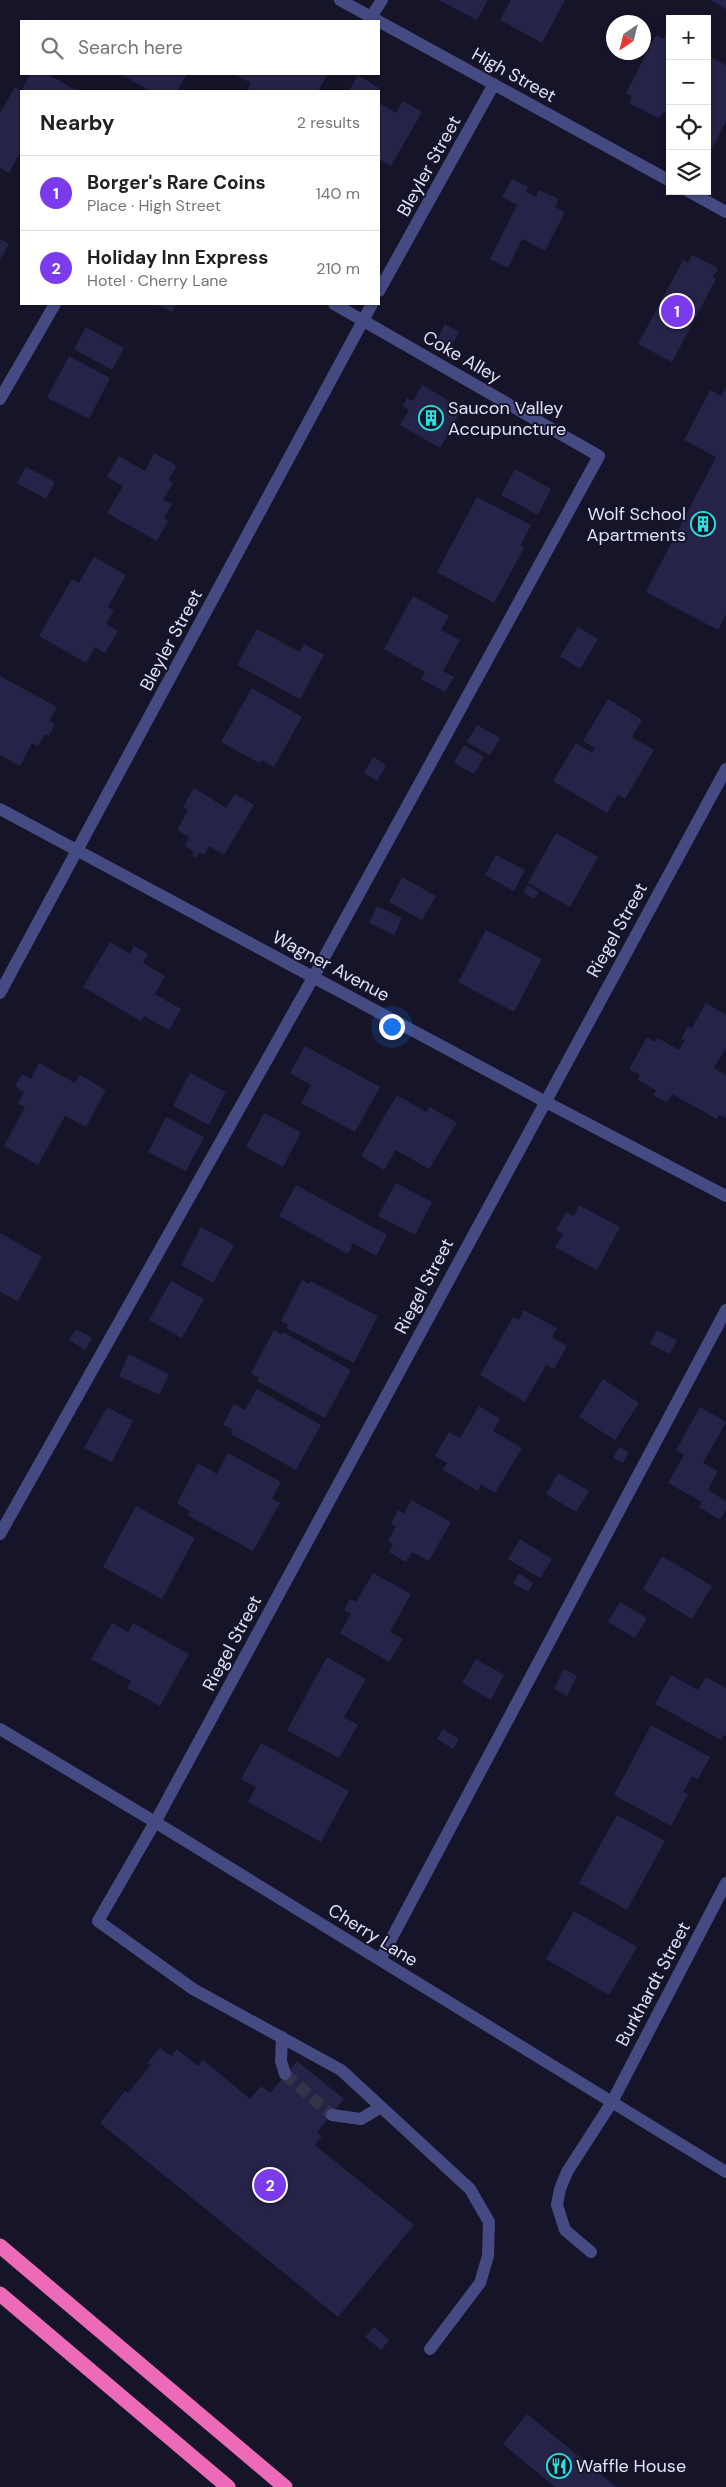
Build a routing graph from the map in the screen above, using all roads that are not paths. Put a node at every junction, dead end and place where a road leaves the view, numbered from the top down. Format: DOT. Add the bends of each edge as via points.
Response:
graph roads {
  1 [pos="340,0"];
  2 [pos="382,0"];
  3 [pos="371,17"];
  4 [pos="377,20"];
  5 [pos="380,22"];
  6 [pos="494,84"];
  7 [pos="666,179"];
  8 [pos="696,195"];
  9 [pos="725,209"];
  10 [pos="380,290"];
  11 [pos="54,305"];
  12 [pos="336,305"];
  13 [pos="371,305"];
  14 [pos="363,320"];
  15 [pos="0,399"];
  16 [pos="726,768"];
  17 [pos="0,809"];
  18 [pos="77,852"];
  19 [pos="314,976"];
  20 [pos="0,993"];
  21 [pos="544,1101"];
  22 [pos="726,1196"];
  23 [pos="726,1310"];
  24 [pos="0,1534"];
  25 [pos="0,1730"];
  26 [pos="155,1822"];
  27 [pos="726,1882"];
  28 [pos="380,1960"];
  29 [pos="282,2038"];
  30 [pos="285,2074"];
  31 [pos="612,2102"];
  32 [pos="381,2107"];
  33 [pos="332,2115"];
  34 [pos="726,2172"];
  35 [pos="0,2246"];
  36 [pos="591,2252"];
  37 [pos="0,2294"];
  38 [pos="430,2349"];
  39 [pos="228,2487"];
  40 [pos="285,2487"];
  1 -- 3 [label="street, High Street"];
  2 -- 3 [label="street"];
  3 -- 4 [label="street, High Street"];
  5 -- 6 [label="street, High Street"];
  6 -- 7 [label="street, High Street"];
  6 -- 10 [label="street, Bleyler Street"];
  8 -- 9 [label="street"];
  11 -- 15 [label="street"];
  12 -- 14 [label="street, Coke Alley"];
  13 -- 14 [label="street, Bleyler Street"];
  14 -- 18 [label="street, Bleyler Street"];
  14 -- 19 [label="street, Coke Alley" via="599,456"];
  16 -- 21 [label="street, Riegel Street"];
  17 -- 18 [label="street, Wagner Avenue"];
  18 -- 19 [label="street, Wagner Avenue"];
  18 -- 20 [label="street, Bleyler Street"];
  19 -- 21 [label="street, Wagner Avenue"];
  19 -- 24 [label="street"];
  21 -- 22 [label="street, Wagner Avenue"];
  21 -- 26 [label="street, Riegel Street"];
  23 -- 28 [label="street"];
  25 -- 26 [label="street, Cherry Lane"];
  26 -- 28 [label="street, Cherry Lane"];
  26 -- 29 [label="street, Riegel Street" via="98,1921 193,1988"];
  27 -- 31 [label="street, Burkhardt Street"];
  28 -- 31 [label="street, Cherry Lane"];
  29 -- 30 [label="street" via="281,2061"];
  29 -- 32 [label="street" via="341,2070"];
  31 -- 34 [label="street, Cherry Lane"];
  31 -- 36 [label="street, Burkhardt Street" via="566,2172 557,2205 565,2230"];
  32 -- 33 [label="street" via="361,2120"];
  32 -- 38 [label="street" via="470,2188 489,2222 488,2256 480,2283"];
  35 -- 40 [label="highway"];
  37 -- 39 [label="highway"];
}
